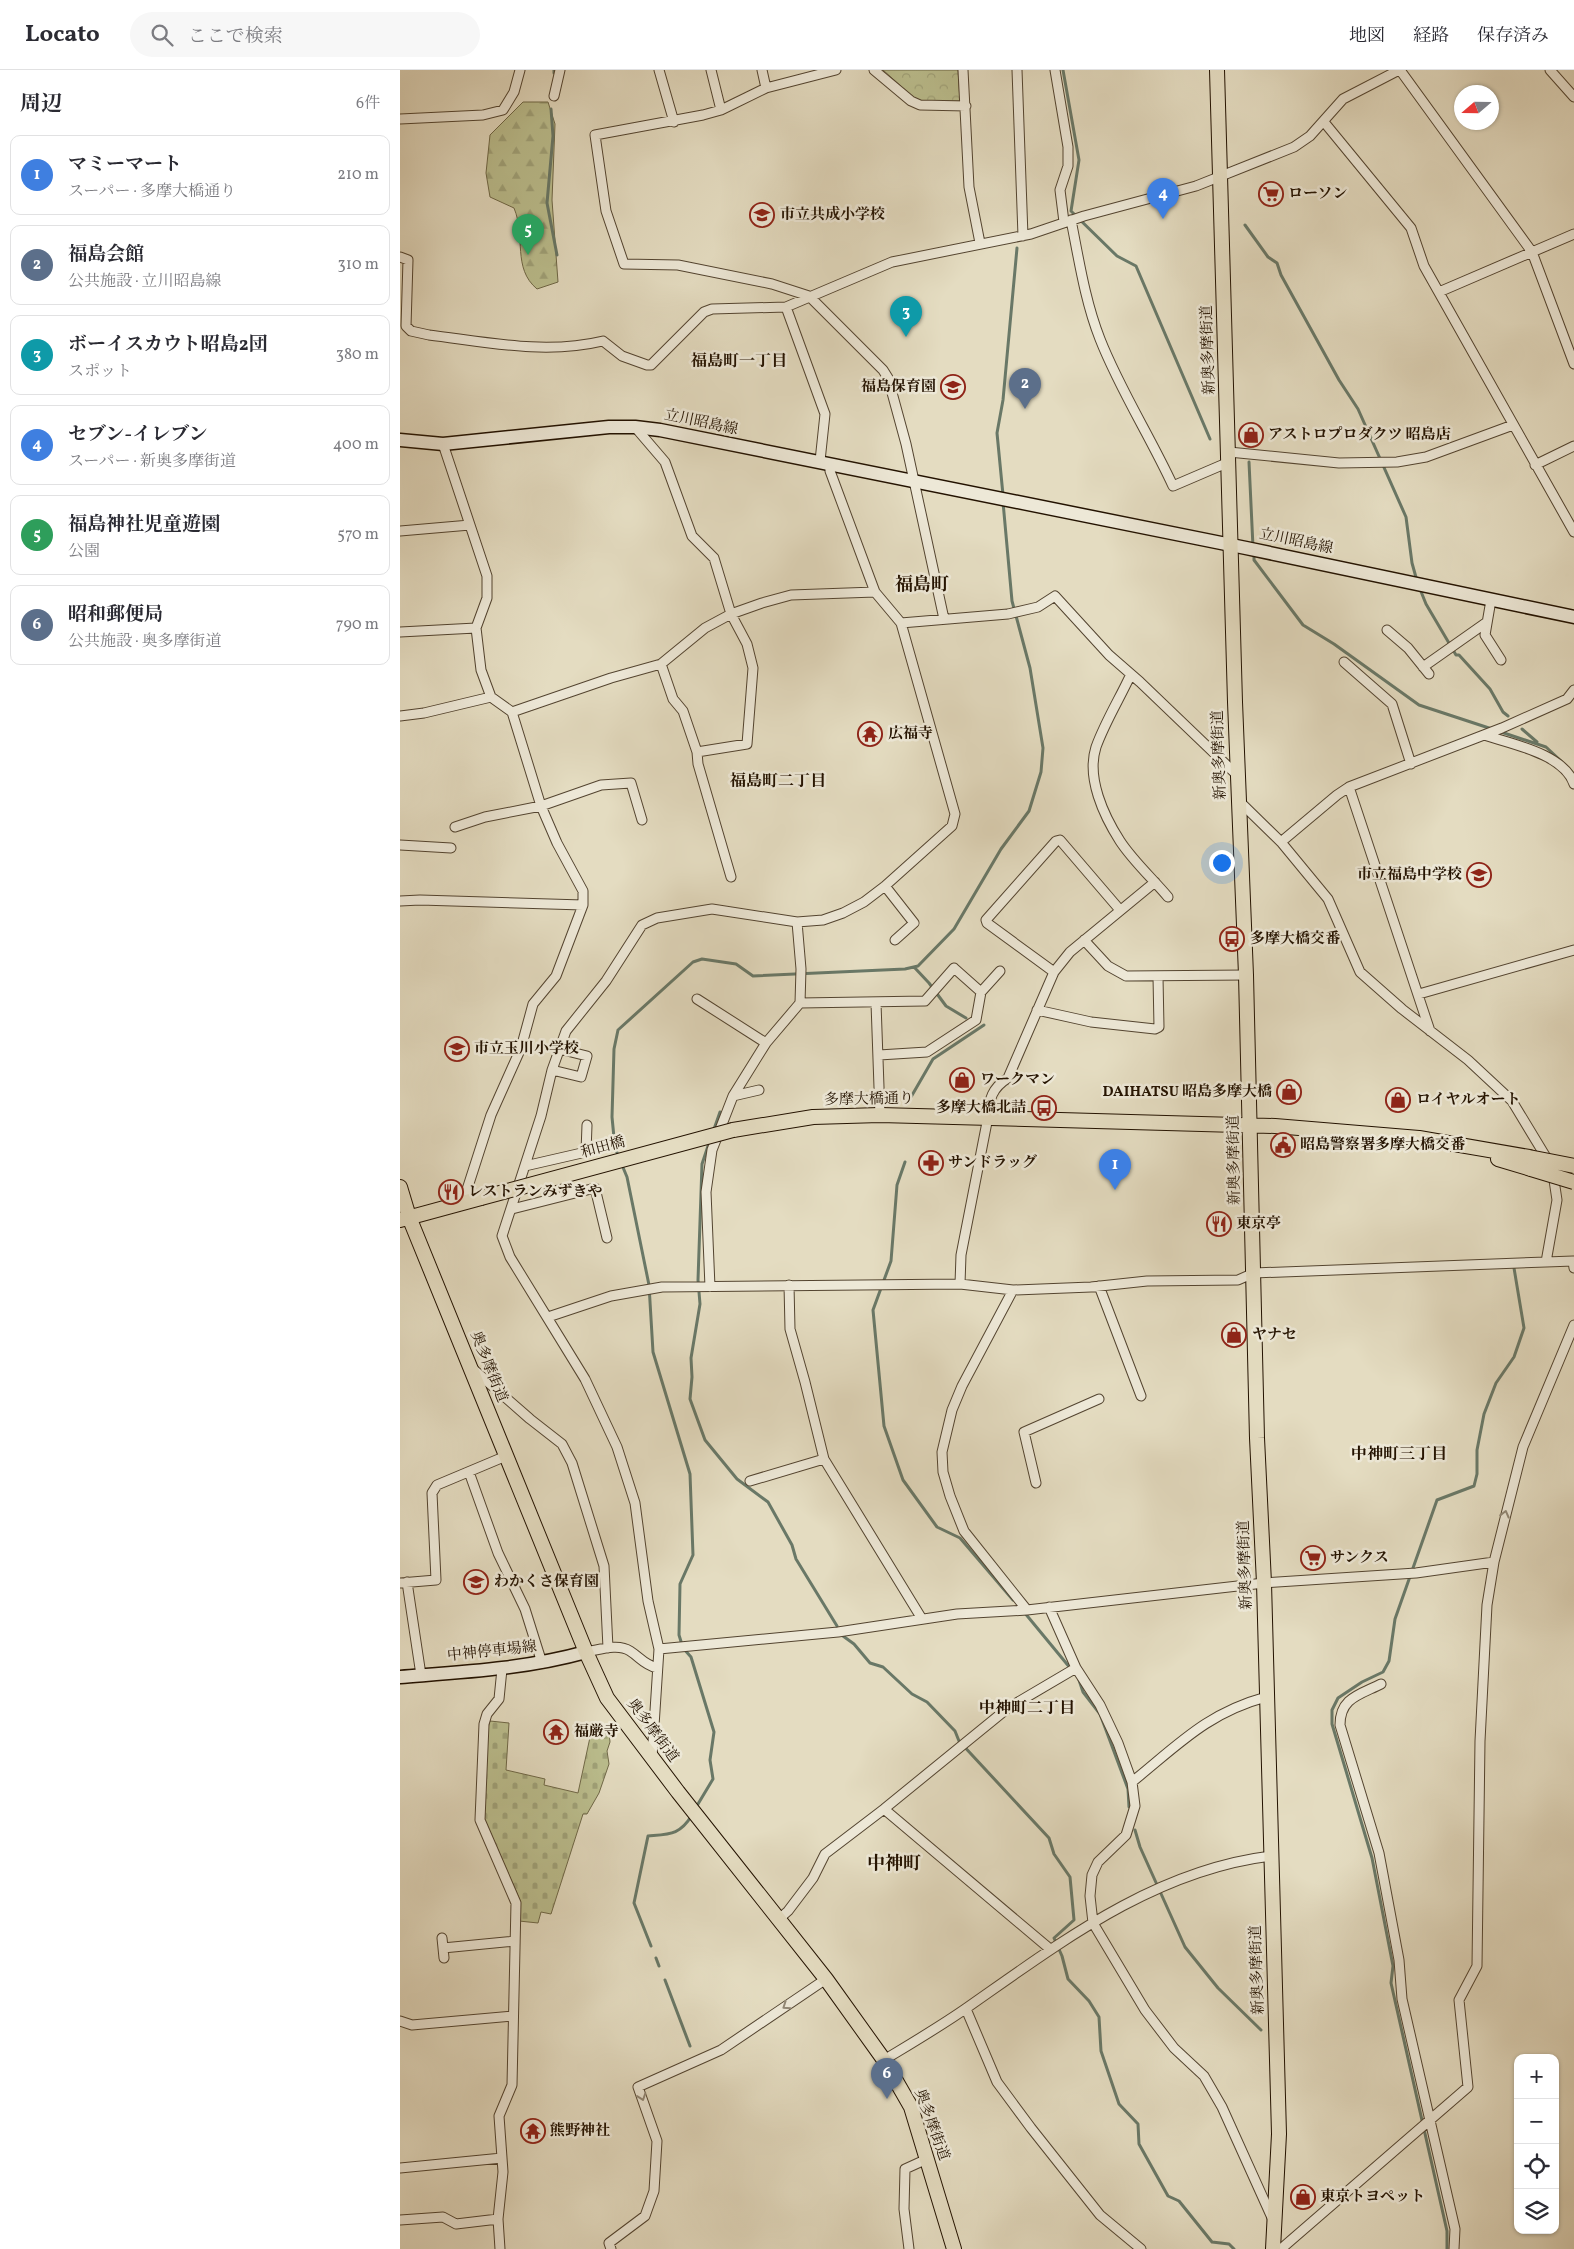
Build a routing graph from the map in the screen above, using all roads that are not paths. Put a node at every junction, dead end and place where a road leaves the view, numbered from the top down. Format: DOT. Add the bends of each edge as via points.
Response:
graph roads {
  1 [pos="520,70"];
  2 [pos="659,70"];
  3 [pos="711,70"];
  4 [pos="762,70"];
  5 [pos="836,70"];
  6 [pos="874,70"];
  7 [pos="963,70"];
  8 [pos="1017,70"];
  9 [pos="1055,70"];
  10 [pos="1217,70"];
  11 [pos="1399,70"];
  12 [pos="1550,70"];
  13 [pos="562,71"];
  14 [pos="813,73"];
  15 [pos="766,88"];
  16 [pos="554,96"];
  17 [pos="1574,97"];
  18 [pos="966,106"];
  19 [pos="721,110"];
  20 [pos="400,119"];
  21 [pos="674,122"];
  22 [pos="1324,122"];
  23 [pos="1220,175"];
  24 [pos="1070,221"];
  25 [pos="1574,234"];
  26 [pos="1023,236"];
  27 [pos="980,243"];
  28 [pos="1532,252"];
  29 [pos="400,257"];
  30 [pos="1439,292"];
  31 [pos="809,296"];
  32 [pos="786,307"];
  33 [pos="1574,364"];
  34 [pos="1512,425"];
  35 [pos="636,427"];
  36 [pos="400,440"];
  37 [pos="443,444"];
  38 [pos="1574,446"];
  39 [pos="1229,457"];
  40 [pos="825,463"];
  41 [pos="1535,465"];
  42 [pos="914,482"];
  43 [pos="470,525"];
  44 [pos="400,531"];
  45 [pos="1574,532"];
  46 [pos="1232,545"];
  47 [pos="875,592"];
  48 [pos="1491,600"];
  49 [pos="731,614"];
  50 [pos="1574,617"];
  51 [pos="944,619"];
  52 [pos="1487,622"];
  53 [pos="901,623"];
  54 [pos="476,628"];
  55 [pos="400,632"];
  56 [pos="1388,644"];
  57 [pos="1501,660"];
  58 [pos="1344,662"];
  59 [pos="661,664"];
  60 [pos="1423,667"];
  61 [pos="1131,674"];
  62 [pos="1429,674"];
  63 [pos="1574,690"];
  64 [pos="491,697"];
  65 [pos="512,712"];
  66 [pos="400,716"];
  67 [pos="1488,734"];
  68 [pos="697,752"];
  69 [pos="1411,764"];
  70 [pos="1237,775"];
  71 [pos="1574,784"];
  72 [pos="1350,788"];
  73 [pos="1238,801"];
  74 [pos="541,806"];
  75 [pos="642,820"];
  76 [pos="455,827"];
  77 [pos="1281,842"];
  78 [pos="400,845"];
  79 [pos="451,848"];
  80 [pos="731,877"];
  81 [pos="1155,882"];
  82 [pos="885,886"];
  83 [pos="1168,896"];
  84 [pos="400,901"];
  85 [pos="583,904"];
  86 [pos="1120,910"];
  87 [pos="797,922"];
  88 [pos="895,940"];
  89 [pos="1084,940"];
  90 [pos="1574,950"];
  91 [pos="1000,971"];
  92 [pos="1054,972"];
  93 [pos="1246,975"];
  94 [pos="1158,977"];
  95 [pos="981,992"];
  96 [pos="1419,994"];
  97 [pos="697,999"];
  98 [pos="800,1003"];
  99 [pos="876,1003"];
  100 [pos="1037,1010"];
  101 [pos="1430,1031"];
  102 [pos="766,1043"];
  103 [pos="559,1049"];
  104 [pos="879,1055"];
  105 [pos="552,1070"];
  106 [pos="759,1090"];
  107 [pos="733,1096"];
  108 [pos="880,1115"];
  109 [pos="988,1117"];
  110 [pos="587,1125"];
  111 [pos="1250,1126"];
  112 [pos="733,1130"];
  113 [pos="1530,1163"];
  114 [pos="525,1166"];
  115 [pos="1574,1166"];
  116 [pos="1574,1182"];
  117 [pos="400,1187"];
  118 [pos="463,1202"];
  119 [pos="512,1209"];
  120 [pos="405,1218"];
  121 [pos="607,1238"];
  122 [pos="1546,1262"];
  123 [pos="1574,1268"];
  124 [pos="1254,1273"];
  125 [pos="960,1284"];
  126 [pos="789,1285"];
  127 [pos="1099,1286"];
  128 [pos="707,1287"];
  129 [pos="1013,1290"];
  130 [pos="548,1316"];
  131 [pos="1574,1325"];
  132 [pos="469,1366"];
  133 [pos="1141,1396"];
  134 [pos="1099,1399"];
  135 [pos="506,1456"];
  136 [pos="824,1459"];
  137 [pos="469,1472"];
  138 [pos="750,1481"];
  139 [pos="1036,1483"];
  140 [pos="1494,1562"];
  141 [pos="404,1583"];
  142 [pos="1264,1583"];
  143 [pos="1049,1607"];
  144 [pos="1027,1610"];
  145 [pos="922,1619"];
  146 [pos="608,1648"];
  147 [pos="659,1649"];
  148 [pos="586,1652"];
  149 [pos="542,1663"];
  150 [pos="657,1668"];
  151 [pos="502,1669"];
  152 [pos="1073,1670"];
  153 [pos="421,1675"];
  154 [pos="400,1677"];
  155 [pos="1381,1684"];
  156 [pos="1266,1697"];
  157 [pos="652,1757"];
  158 [pos="1132,1782"];
  159 [pos="884,1809"];
  160 [pos="1271,1856"];
  161 [pos="779,1919"];
  162 [pos="1093,1923"];
  163 [pos="442,1938"];
  164 [pos="515,1940"];
  165 [pos="443,1948"];
  166 [pos="1051,1948"];
  167 [pos="444,1958"];
  168 [pos="826,1979"];
  169 [pos="966,2009"];
  170 [pos="513,2016"];
  171 [pos="401,2020"];
  172 [pos="884,2060"];
  173 [pos="1428,2122"];
  174 [pos="502,2158"];
  175 [pos="927,2159"];
  176 [pos="400,2168"];
  177 [pos="498,2219"];
  178 [pos="400,2220"];
  179 [pos="1275,2224"];
  180 [pos="500,2249"];
  181 [pos="611,2249"];
  182 [pos="909,2249"];
  183 [pos="954,2249"];
  184 [pos="1141,2249"];
  185 [pos="1273,2249"];
  186 [pos="1281,2249"];
  187 [pos="1454,2249"];
  1 -- 20 [label="street" via="514,92 503,110 483,115"];
  2 -- 21 [label="street"];
  3 -- 19 [label="street"];
  4 -- 15 [label="street"];
  5 -- 14 [label="street"];
  6 -- 18 [label="street" via="916,103"];
  7 -- 18 [label="street"];
  8 -- 26 [label="street"];
  9 -- 24 [label="street" via="1068,147 1068,166 1060,190"];
  10 -- 23 [label="main road, 新奥多摩街道"];
  11 -- 22 [label="street" via="1343,99"];
  11 -- 28 [label="street"];
  12 -- 17 [label="street"];
  13 -- 16 [label="street"];
  14 -- 15 [label="street"];
  15 -- 19 [label="street"];
  18 -- 27 [label="street" via="969,187"];
  19 -- 21 [label="street"];
  21 -- 31 [label="street" via="595,135 606,211 624,264 678,265 772,284"];
  22 -- 23 [label="street" via="1294,147"];
  22 -- 30 [label="street" via="1410,228 1424,266"];
  23 -- 24 [label="street" via="1196,186"];
  23 -- 39 [label="main road, 新奥多摩街道"];
  24 -- 26 [label="street"];
  24 -- 39 [label="street" via="1082,280 1099,337 1124,395 1173,486"];
  25 -- 28 [label="street"];
  26 -- 27 [label="street"];
  27 -- 31 [label="street" via="892,262"];
  28 -- 30 [label="street"];
  28 -- 33 [label="street"];
  29 -- 32 [label="street" via="408,260 406,326 411,331 536,348 582,346 603,341 622,356 644,366 651,365 704,312 712,309"];
  30 -- 34 [label="street"];
  31 -- 32 [label="street"];
  31 -- 42 [label="street" via="888,378"];
  32 -- 40 [label="street" via="825,414"];
  34 -- 39 [label="street" via="1426,457 1397,462 1339,463"];
  34 -- 41 [label="street"];
  35 -- 37 [label="main road, 立川昭島線"];
  35 -- 40 [label="main road, 立川昭島線"];
  35 -- 49 [label="street" via="665,462 692,536 714,558"];
  36 -- 37 [label="main road, 立川昭島線"];
  37 -- 43 [label="street"];
  38 -- 41 [label="street"];
  39 -- 46 [label="main road, 新奥多摩街道"];
  40 -- 42 [label="main road, 立川昭島線"];
  40 -- 47 [label="street"];
  41 -- 45 [label="street"];
  42 -- 46 [label="main road, 立川昭島線"];
  42 -- 51 [label="street"];
  43 -- 44 [label="street"];
  43 -- 54 [label="street" via="487,576 487,598"];
  46 -- 48 [label="main road, 立川昭島線"];
  46 -- 70 [label="main road, 新奥多摩街道"];
  47 -- 49 [label="street" via="791,596"];
  47 -- 53 [label="street"];
  48 -- 50 [label="main road, 立川昭島線"];
  48 -- 52 [label="street"];
  49 -- 59 [label="street" via="705,628"];
  49 -- 68 [label="street" via="747,644 753,668 747,744"];
  51 -- 53 [label="street"];
  51 -- 61 [label="street" via="1021,612 1038,607 1055,596"];
  52 -- 57 [label="street" via="1485,635"];
  52 -- 60 [label="street"];
  53 -- 82 [label="street" via="955,814 952,826"];
  54 -- 55 [label="street"];
  54 -- 64 [label="street" via="481,670"];
  56 -- 60 [label="street" via="1391,634"];
  58 -- 69 [label="street" via="1392,704"];
  59 -- 65 [label="street"];
  59 -- 68 [label="street" via="673,699 683,711"];
  60 -- 62 [label="street"];
  61 -- 70 [label="street"];
  61 -- 81 [label="street" via="1096,748 1093,764 1104,810 1121,842"];
  63 -- 67 [label="street" via="1567,699"];
  64 -- 65 [label="street"];
  64 -- 66 [label="street" via="424,714"];
  65 -- 74 [label="street"];
  67 -- 69 [label="street"];
  67 -- 71 [label="street" via="1544,754 1571,775"];
  68 -- 80 [label="street"];
  69 -- 72 [label="street"];
  70 -- 73 [label="main road, 新奥多摩街道"];
  72 -- 77 [label="street" via="1337,794"];
  72 -- 96 [label="street"];
  73 -- 77 [label="street"];
  73 -- 93 [label="main road, 新奥多摩街道"];
  74 -- 75 [label="street" via="601,785 631,783"];
  74 -- 76 [label="street" via="485,817"];
  74 -- 85 [label="street" via="583,891"];
  77 -- 101 [label="street" via="1328,899 1360,972"];
  78 -- 79 [label="street"];
  81 -- 83 [label="street"];
  81 -- 86 [label="street"];
  82 -- 87 [label="street" via="843,913 822,920"];
  82 -- 88 [label="street" via="914,923"];
  84 -- 85 [label="street"];
  85 -- 118 [label="street" via="556,976 533,1004 521,1048 491,1115"];
  86 -- 89 [label="street"];
  86 -- 92 [label="street" via="1060,840 1056,840 986,920"];
  87 -- 98 [label="street"];
  87 -- 103 [label="street" via="712,909 657,918 642,925 606,981 566,1031"];
  89 -- 92 [label="street"];
  89 -- 94 [label="street" via="1117,973"];
  90 -- 96 [label="street"];
  91 -- 95 [label="street"];
  92 -- 100 [label="street"];
  93 -- 94 [label="street"];
  93 -- 111 [label="main road, 新奥多摩街道"];
  94 -- 100 [label="street" via="1158,1027 1155,1029 1091,1022"];
  95 -- 99 [label="street" via="954,968 924,1001"];
  95 -- 104 [label="street" via="976,1020 927,1052"];
  96 -- 101 [label="street"];
  97 -- 102 [label="street"];
  98 -- 99 [label="street"];
  98 -- 102 [label="street"];
  99 -- 104 [label="street"];
  100 -- 109 [label="street" via="1008,1078 998,1084 989,1099"];
  101 -- 122 [label="street" via="1468,1060 1512,1101 1552,1167 1557,1200"];
  102 -- 107 [label="street"];
  103 -- 105 [label="street"];
  103 -- 105 [label="street" via="587,1056 581,1077"];
  104 -- 108 [label="street"];
  105 -- 114 [label="street"];
  106 -- 107 [label="street"];
  107 -- 128 [label="street" via="712,1150 706,1192"];
  108 -- 109 [label="main road, 多摩大橋通り"];
  108 -- 112 [label="main road, 多摩大橋通り" via="814,1117"];
  109 -- 111 [label="main road, 多摩大橋通り"];
  109 -- 125 [label="street" via="961,1255"];
  110 -- 114 [label="street" via="586,1152"];
  111 -- 113 [label="main road, 多摩大橋通り" via="1382,1134"];
  111 -- 124 [label="main road, 新奥多摩街道"];
  112 -- 118 [label="main road, 和田橋, bridge"];
  113 -- 115 [label="main road, 多摩大橋通り, bridge"];
  113 -- 116 [label="main road, 多摩大橋通り, bridge"];
  114 -- 119 [label="street"];
  117 -- 120 [label="main road, 奥多摩街道"];
  118 -- 120 [label="main road, 和田橋"];
  119 -- 121 [label="street" via="595,1188"];
  119 -- 130 [label="street" via="502,1236 510,1257"];
  120 -- 132 [label="main road, 奥多摩街道"];
  122 -- 123 [label="street" via="1573,1261"];
  122 -- 124 [label="street"];
  124 -- 127 [label="street" via="1238,1280 1147,1281"];
  124 -- 142 [label="main road, 新奥多摩街道"];
  125 -- 126 [label="street"];
  125 -- 129 [label="street"];
  126 -- 128 [label="street"];
  126 -- 136 [label="street" via="790,1330"];
  127 -- 129 [label="street"];
  127 -- 133 [label="street"];
  128 -- 130 [label="street" via="655,1288 611,1296"];
  129 -- 144 [label="street" via="966,1378 952,1410 942,1452 943,1472 964,1531"];
  130 -- 147 [label="street" via="585,1380 620,1456 635,1503 648,1601"];
  140 -- 131 [label="street, one-way" via="1523,1447"];
  132 -- 135 [label="main road, 奥多摩街道"];
  132 -- 146 [label="street" via="562,1444 572,1463 604,1566"];
  134 -- 139 [label="street" via="1024,1432"];
  135 -- 137 [label="street"];
  135 -- 148 [label="main road, 奥多摩街道"];
  136 -- 138 [label="street"];
  136 -- 145 [label="street"];
  137 -- 141 [label="street" via="436,1485 432,1493 436,1580"];
  137 -- 149 [label="street" via="498,1553 525,1609"];
  140 -- 142 [label="street" via="1416,1572"];
  140 -- 173 [label="street" via="1487,1605 1480,1741 1477,1966 1459,2000 1468,2088"];
  141 -- 153 [label="street"];
  142 -- 143 [label="street"];
  142 -- 156 [label="main road, 新奥多摩街道"];
  143 -- 144 [label="street"];
  143 -- 152 [label="street"];
  144 -- 145 [label="street"];
  145 -- 147 [label="street" via="838,1632"];
  146 -- 148 [label="street"];
  146 -- 150 [label="street" via="629,1650 646,1665"];
  147 -- 150 [label="street"];
  148 -- 149 [label="main road, 中神停車場線"];
  148 -- 157 [label="main road, 奥多摩街道" via="607,1698"];
  149 -- 151 [label="main road, 中神停車場線"];
  150 -- 157 [label="street"];
  151 -- 153 [label="main road, 中神停車場線"];
  151 -- 164 [label="street" via="500,1699 487,1714 484,1724 480,1820 516,1902"];
  152 -- 158 [label="street" via="1104,1713"];
  152 -- 159 [label="street" via="1008,1708"];
  153 -- 154 [label="main road, 中神停車場線"];
  155 -- 173 [label="street" via="1348,1701 1340,1713 1340,1726 1379,1853 1399,1960 1402,1999"];
  156 -- 158 [label="street" via="1243,1703 1208,1721"];
  156 -- 160 [label="main road, 新奥多摩街道"];
  157 -- 161 [label="main road, 奥多摩街道"];
  158 -- 162 [label="street" via="1135,1806 1126,1834 1098,1862 1092,1875"];
  159 -- 161 [label="street" via="825,1854 813,1878"];
  159 -- 166 [label="street"];
  160 -- 162 [label="street" via="1220,1864 1163,1886"];
  160 -- 179 [label="main road, 新奥多摩街道" via="1279,2134"];
  161 -- 168 [label="main road, 奥多摩街道"];
  162 -- 166 [label="street"];
  162 -- 179 [label="street" via="1145,2010 1174,2048 1204,2076 1222,2107"];
  163 -- 165 [label="street"];
  164 -- 165 [label="street"];
  164 -- 170 [label="street"];
  165 -- 167 [label="street"];
  166 -- 169 [label="street"];
  168 -- 172 [label="main road, 奥多摩街道"];
  168 -- 181 [label="street, one-way" via="721,2050 638,2087 657,2141 654,2191 645,2216 609,2243"];
  169 -- 172 [label="street"];
  169 -- 184 [label="street" via="997,2082 1100,2214"];
  170 -- 171 [label="street" via="412,2025"];
  170 -- 174 [label="street" via="512,2086 499,2116"];
  172 -- 175 [label="main road, 奥多摩街道" via="911,2106"];
  173 -- 186 [label="street"];
  173 -- 187 [label="street" via="1455,2229"];
  174 -- 176 [label="street"];
  174 -- 177 [label="street"];
  175 -- 182 [label="street" via="905,2169 904,2209"];
  175 -- 183 [label="main road, 奥多摩街道"];
  177 -- 178 [label="street" via="456,2224 443,2217"];
  177 -- 180 [label="street"];
  179 -- 185 [label="main road, 新奥多摩街道"];
}
